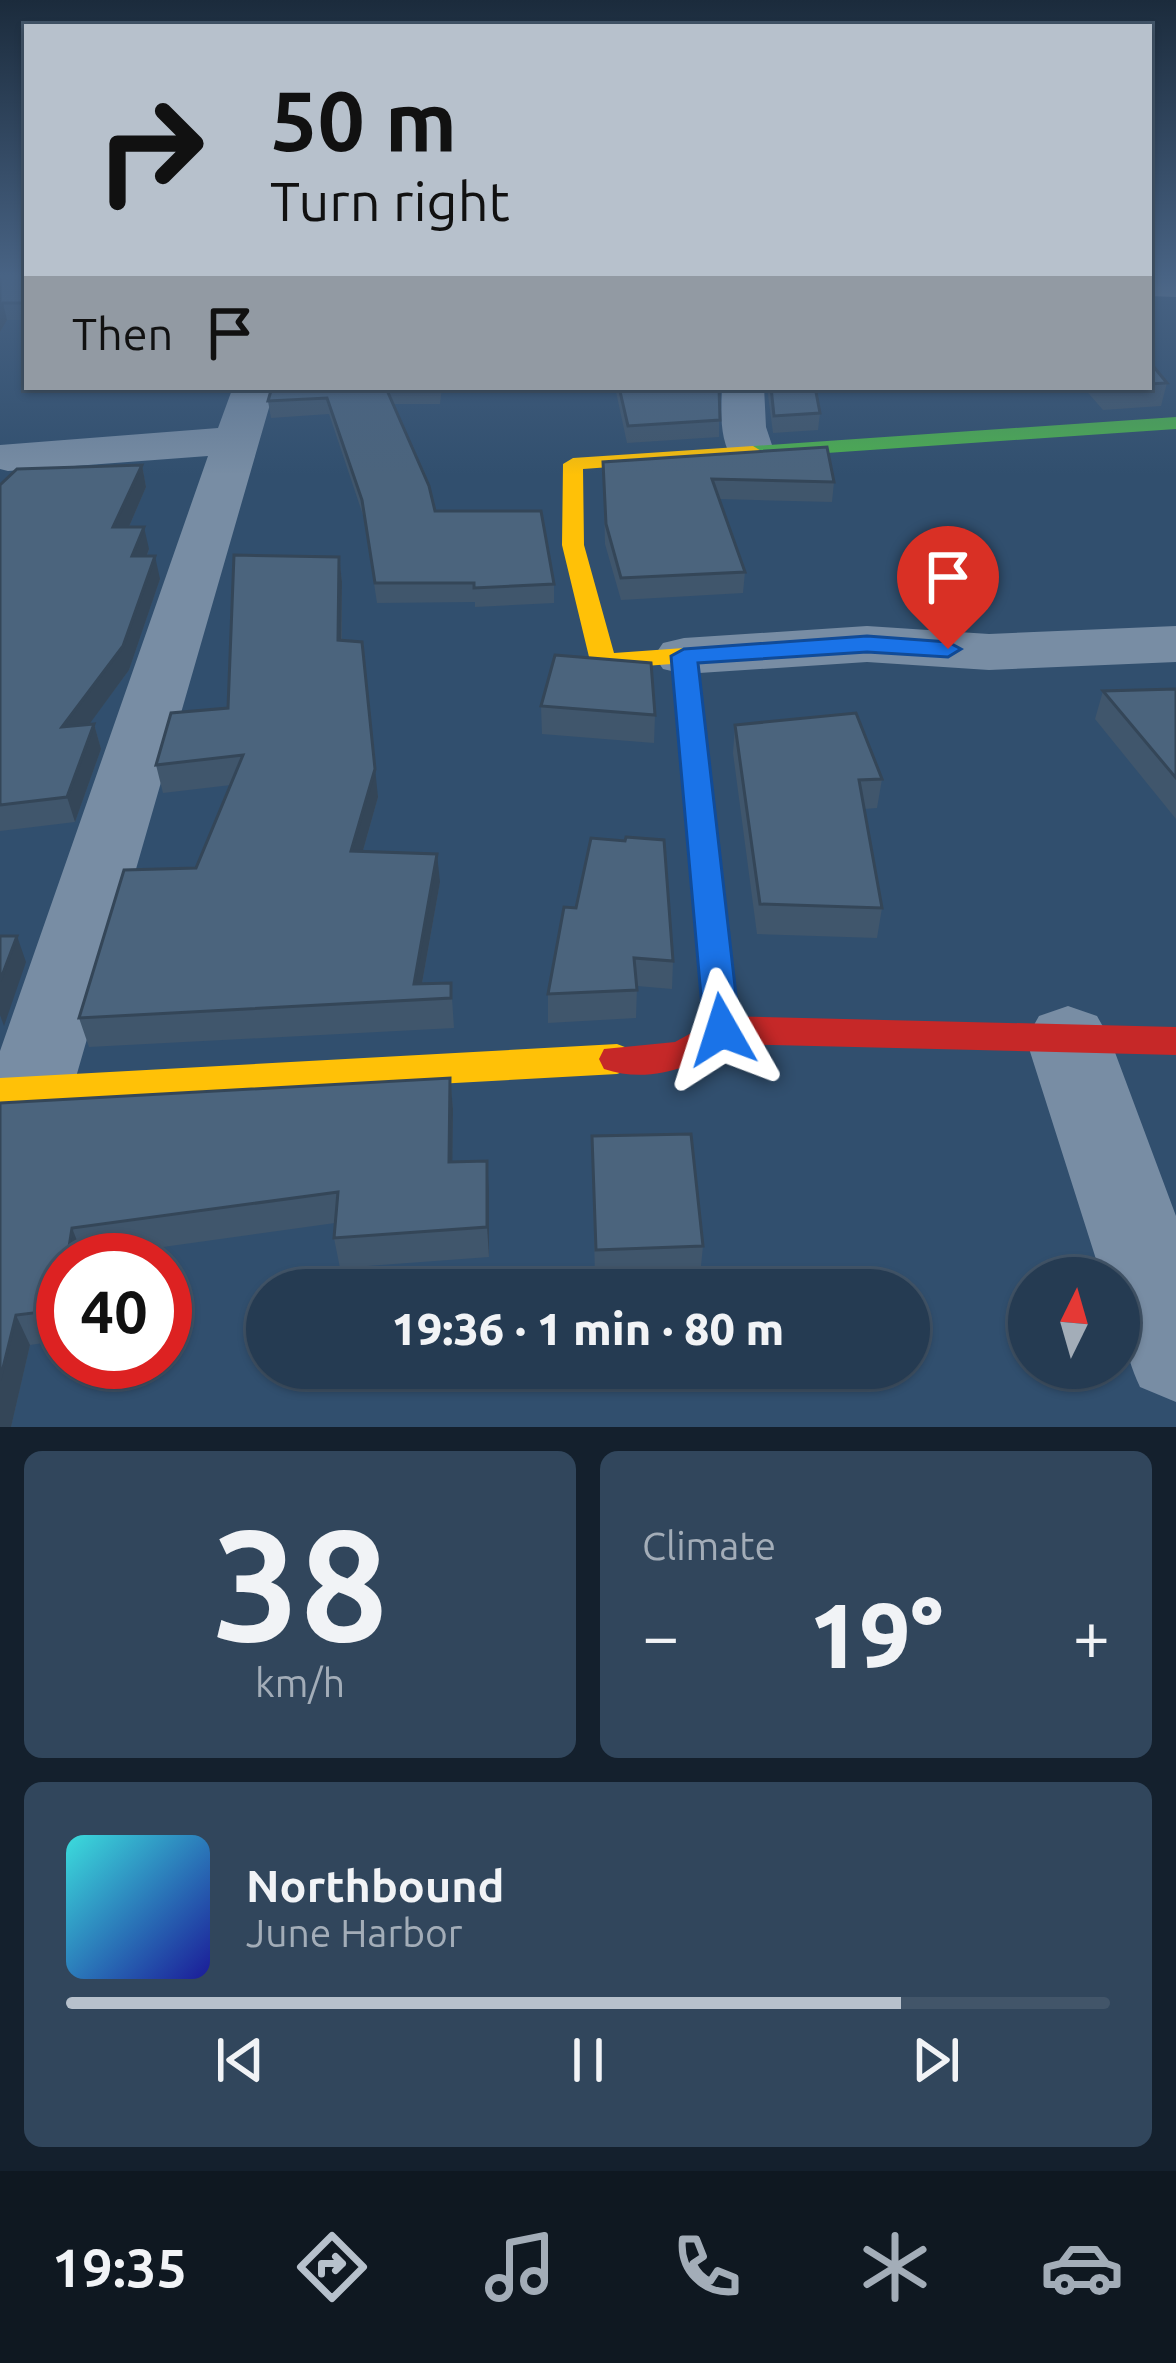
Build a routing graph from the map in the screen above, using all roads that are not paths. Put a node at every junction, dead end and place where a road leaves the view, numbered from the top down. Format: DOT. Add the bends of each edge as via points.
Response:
graph roads {
  1 [pos="743,390"];
  2 [pos="245,413"];
  3 [pos="1176,423"];
  4 [pos="752,454"];
  5 [pos="8,457"];
  6 [pos="1176,644"];
  7 [pos="684,656"];
  8 [pos="722,1030"];
  9 [pos="1068,1039"];
  10 [pos="1176,1041"];
  11 [pos="15,1092"];
  12 [pos="1176,1352"];
  1 -- 4 [label="street"];
  2 -- 5 [label="street"];
  2 -- 11 [label="street"];
  3 -- 4 [label="street"];
  4 -- 7 [label="street" via="573,464 573,545 602,661"];
  6 -- 7 [label="street" via="988,652 867,644"];
  7 -- 8 [label="street"];
  8 -- 9 [label="street"];
  8 -- 11 [label="street" via="681,1056"];
  9 -- 10 [label="street"];
  9 -- 12 [label="street"];
}
